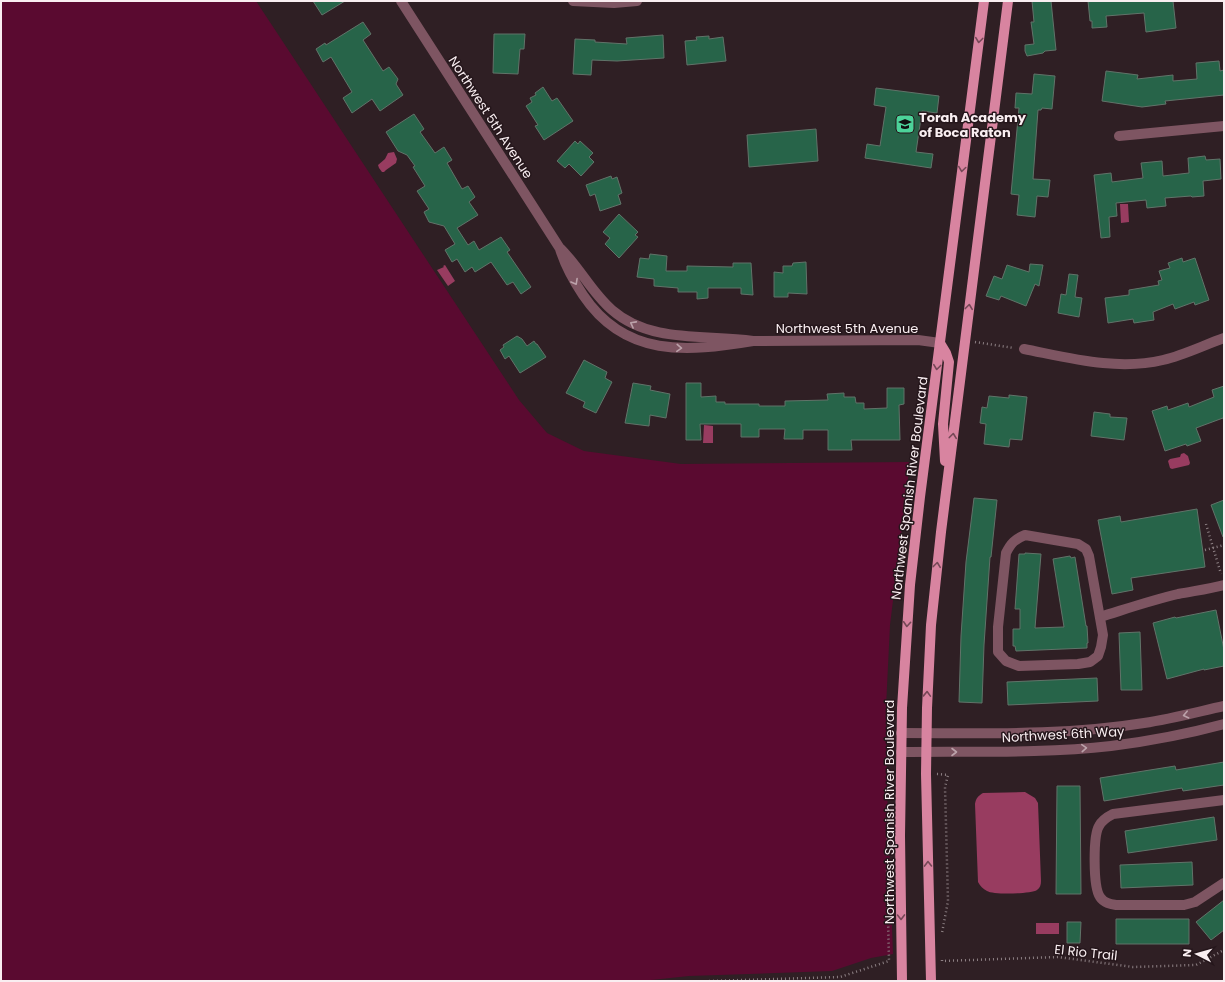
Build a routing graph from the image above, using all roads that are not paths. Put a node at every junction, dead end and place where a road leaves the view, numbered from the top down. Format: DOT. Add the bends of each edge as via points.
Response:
graph roads {
  1 [pos="573,1"];
  2 [pos="637,1"];
  3 [pos="984,1"];
  4 [pos="1008,1"];
  5 [pos="404,2"];
  6 [pos="1224,126"];
  7 [pos="1119,136"];
  8 [pos="1224,338"];
  9 [pos="940,343"];
  10 [pos="1024,349"];
  11 [pos="947,483"];
  12 [pos="1224,585"];
  13 [pos="1100,617"];
  14 [pos="1224,706"];
  15 [pos="1224,724"];
  16 [pos="902,733"];
  17 [pos="927,733"];
  18 [pos="901,752"];
  19 [pos="927,752"];
  20 [pos="1224,800"];
  21 [pos="1224,883"];
  22 [pos="902,981"];
  23 [pos="931,981"];
  1 -- 2 [label="street"];
  3 -- 9 [label="main road, Northwest Spanish River Boulevard, one-way"];
  11 -- 4 [label="main road, one-way"];
  5 -- 9 [label="street, Northwest 5th Avenue" via="559,247 612,310 634,325 664,334 753,341 918,340"];
  6 -- 7 [label="street"];
  8 -- 10 [label="street" via="1185,354 1139,364 1091,362"];
  9 -- 11 [label="main road" via="949,362 943,428"];
  9 -- 16 [label="main road, Northwest Spanish River Boulevard, one-way" via="910,585"];
  17 -- 11 [label="main road, one-way" via="931,624"];
  12 -- 13 [label="street" via="1163,598"];
  13 -- 13 [label="street" via="1103,635 1101,647 1098,656 1090,662 1018,666 1006,661 998,652 998,627 1006,553 1016,538 1025,535 1078,544 1086,549 1090,556"];
  14 -- 17 [label="street, Northwest 6th Way, one-way" via="1143,724 1081,730 1036,733"];
  19 -- 15 [label="street, Northwest 6th Way, one-way" via="1036,751 1110,746 1166,738"];
  16 -- 17 [label="street, Northwest 6th Way"];
  16 -- 18 [label="main road, Northwest Spanish River Boulevard"];
  17 -- 19 [label="main road"];
  18 -- 19 [label="street, Northwest 6th Way"];
  18 -- 22 [label="main road, Northwest Spanish River Boulevard, one-way"];
  23 -- 19 [label="main road, one-way"];
  20 -- 21 [label="street" via="1113,814 1104,818 1096,834 1095,883 1101,899 1116,905 1184,905 1195,902"];
}
